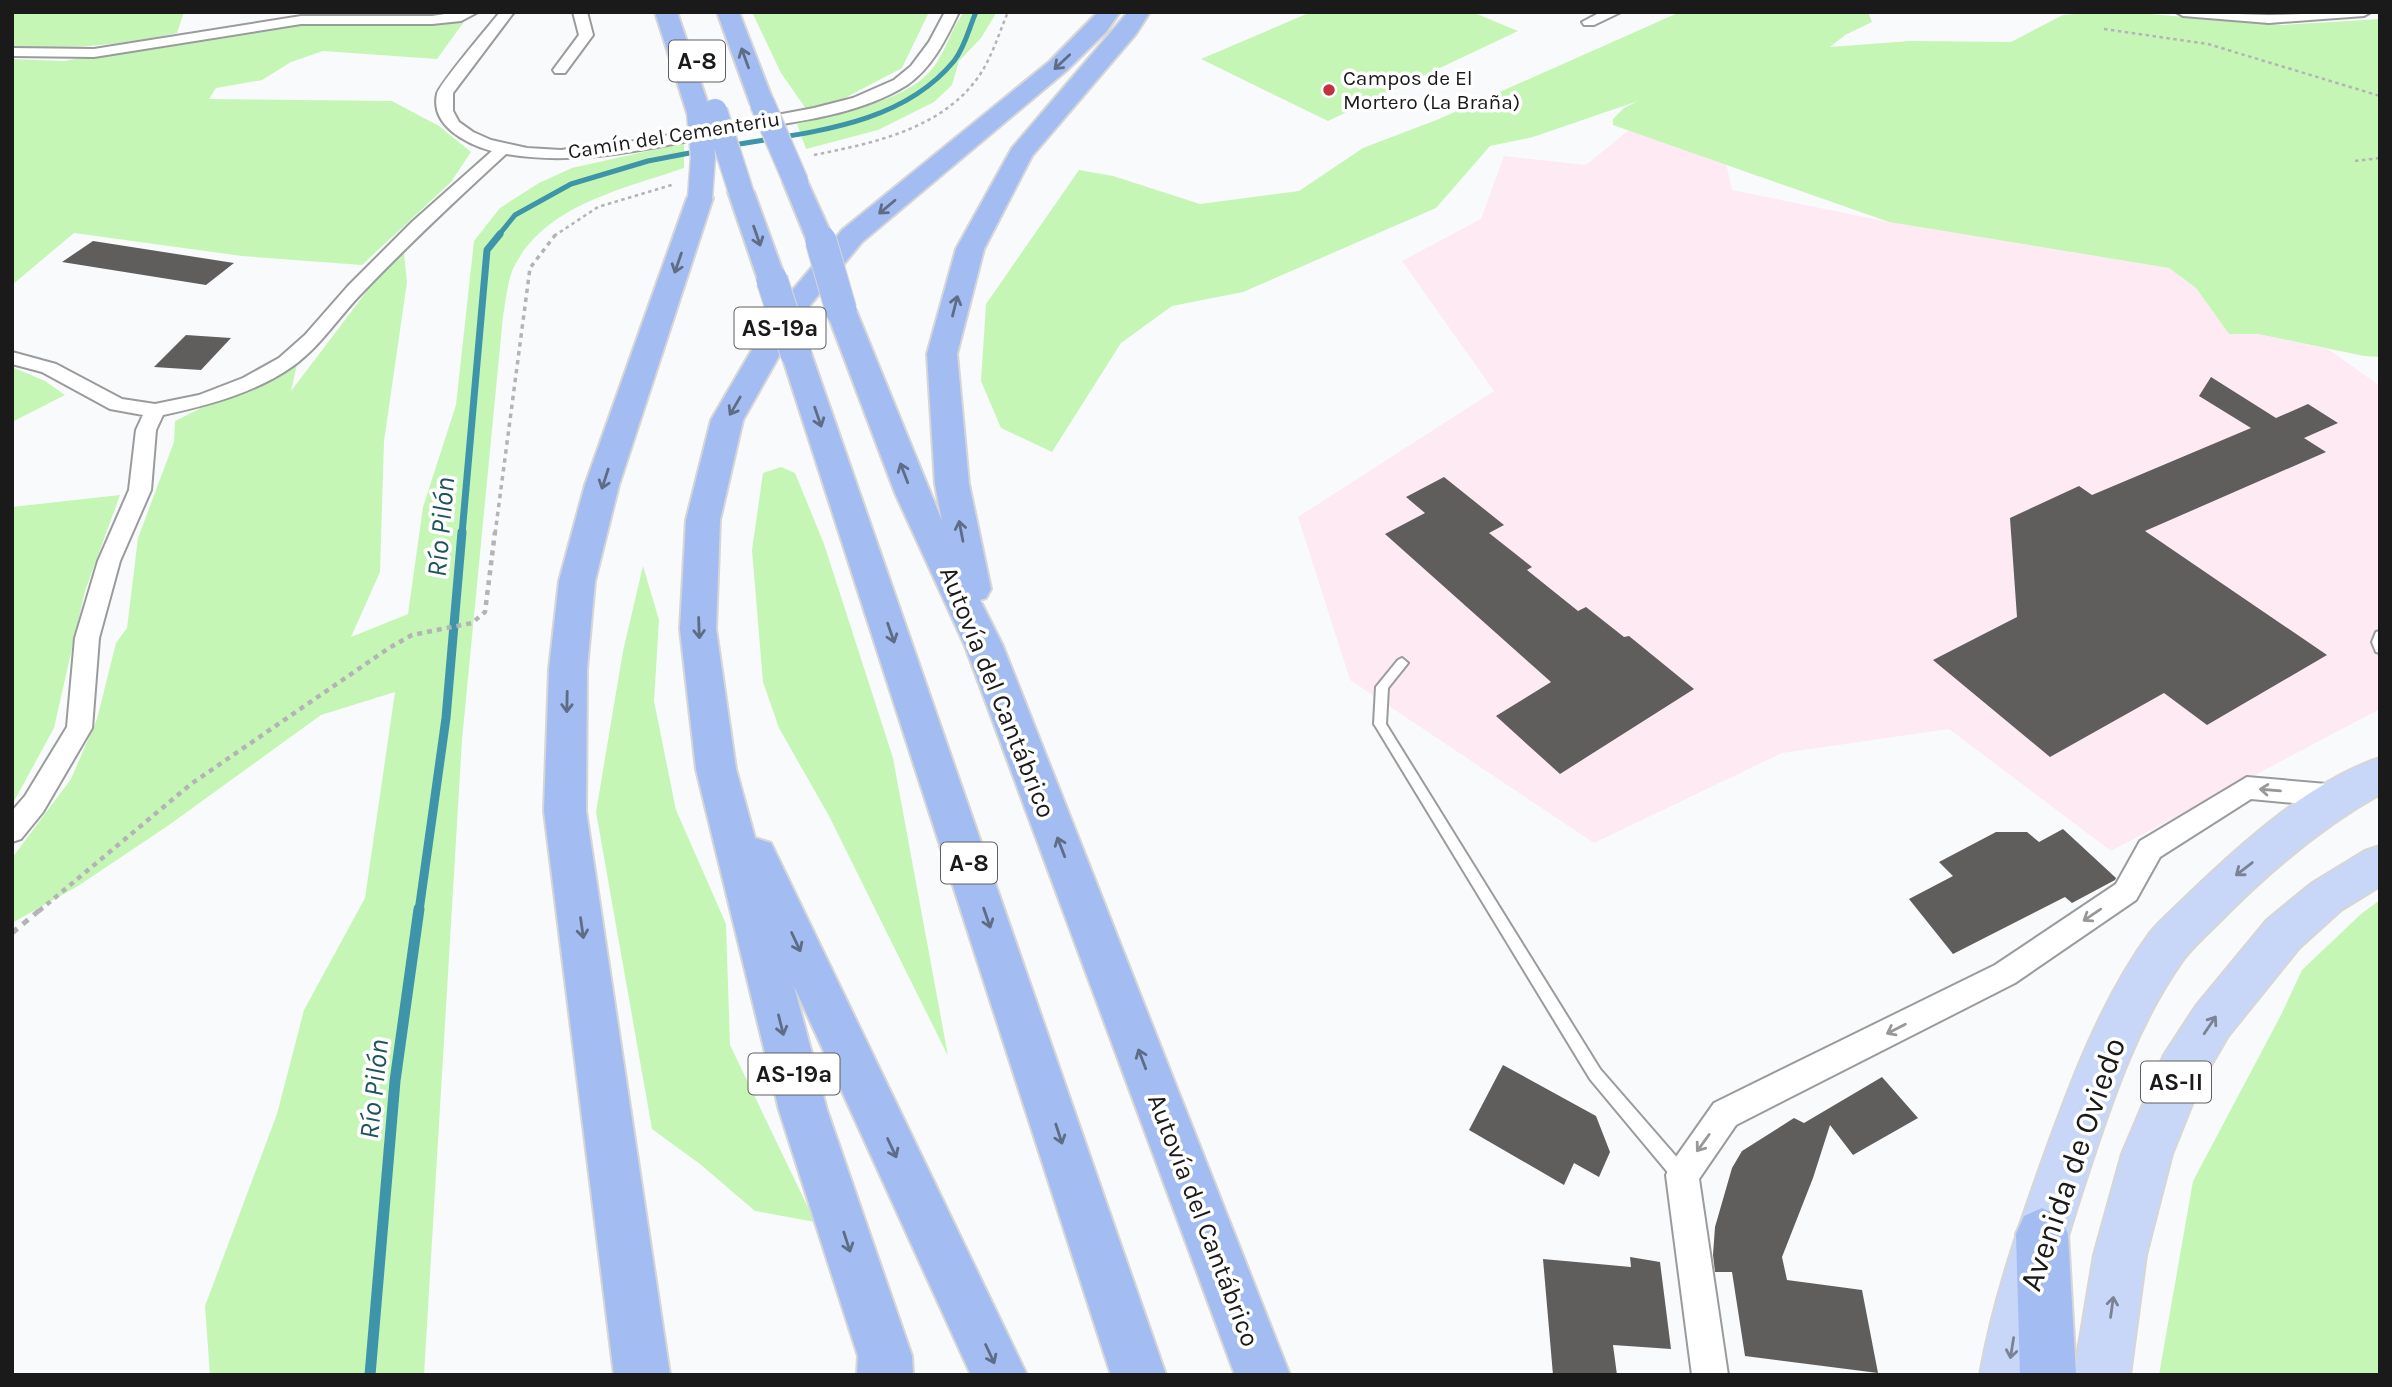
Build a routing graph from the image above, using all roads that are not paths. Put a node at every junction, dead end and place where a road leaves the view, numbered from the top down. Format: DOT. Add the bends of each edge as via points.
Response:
graph roads {
  1 [pos="471,12"];
  2 [pos="507,12"];
  3 [pos="580,12"];
  4 [pos="666,12"];
  5 [pos="677,12"];
  6 [pos="728,12"];
  7 [pos="952,12"];
  8 [pos="1109,12"];
  9 [pos="1139,12"];
  10 [pos="1614,12"];
  11 [pos="2183,12"];
  12 [pos="2364,12"];
  13 [pos="1589,22"];
  14 [pos="12,52"];
  15 [pos="560,70"];
  16 [pos="707,112"];
  17 [pos="504,148"];
  18 [pos="12,358"];
  19 [pos="155,410"];
  20 [pos="2380,635"];
  21 [pos="984,646"];
  22 [pos="2380,649"];
  23 [pos="1402,663"];
  24 [pos="716,769"];
  25 [pos="2359,785"];
  26 [pos="12,831"];
  27 [pos="2380,864"];
  28 [pos="1682,1175"];
  29 [pos="2042,1234"];
  30 [pos="642,1375"];
  31 [pos="885,1375"];
  32 [pos="1000,1375"];
  33 [pos="1139,1375"];
  34 [pos="1264,1375"];
  35 [pos="1710,1375"];
  36 [pos="2008,1375"];
  37 [pos="2048,1375"];
  38 [pos="2102,1375"];
  1 -- 14 [label="street" via="432,20 302,20 94,53"];
  2 -- 17 [label="street, Camín del Cementeriu" via="445,93 443,103 447,117 461,133"];
  3 -- 15 [label="street" via="586,35"];
  4 -- 16 [label="highway"];
  5 -- 16 [label="highway, A-8"];
  21 -- 6 [label="highway, Autovía del Cantábrico / A-8, one-way, bridge" via="912,493 841,310 821,241"];
  7 -- 17 [label="street, Camín del Cementeriu" via="919,69 871,96 819,111 609,150 561,155"];
  8 -- 24 [label="highway, AS-19a, one-way" via="1058,66 852,236 789,312 727,421 703,520 698,629"];
  21 -- 9 [label="highway, one-way" via="952,484 943,354 970,248 1021,153"];
  10 -- 13 [label="street"];
  11 -- 12 [label="street" via="2260,19"];
  16 -- 30 [label="highway, one-way, bridge" via="700,198 602,485 577,581 568,669 565,811"];
  16 -- 33 [label="highway, A-8, one-way, bridge" via="772,280"];
  17 -- 19 [label="street" via="418,226 286,362 204,400"];
  18 -- 19 [label="street" via="49,368 117,405"];
  19 -- 26 [label="street" via="146,430 140,490 109,561 87,638 79,728 34,804"];
  20 -- 22 [label="lane"];
  34 -- 21 [label="highway, Autovía del Cantábrico / A-8, one-way"];
  23 -- 28 [label="lane" via="1382,687 1380,724 1595,1074"];
  24 -- 31 [label="highway, AS-19a, one-way" via="803,1110 885,1356"];
  24 -- 32 [label="highway, one-way"];
  25 -- 28 [label="street, one-way" via="2247,788 2150,849 2126,892 2005,974 1725,1114"];
  25 -- 29 [label="main road, Avenida de Oviedo / AS-II, one-way" via="2235,876 2165,947 2125,1015 2093,1084"];
  38 -- 27 [label="main road, AS-II, one-way" via="2120,1255 2147,1154 2181,1071 2212,1021 2283,934 2326,897"];
  28 -- 35 [label="street"];
  29 -- 36 [label="main road, Avenida de Oviedo / AS-II, one-way" via="2013,1338"];
  29 -- 37 [label="highway"];
}
